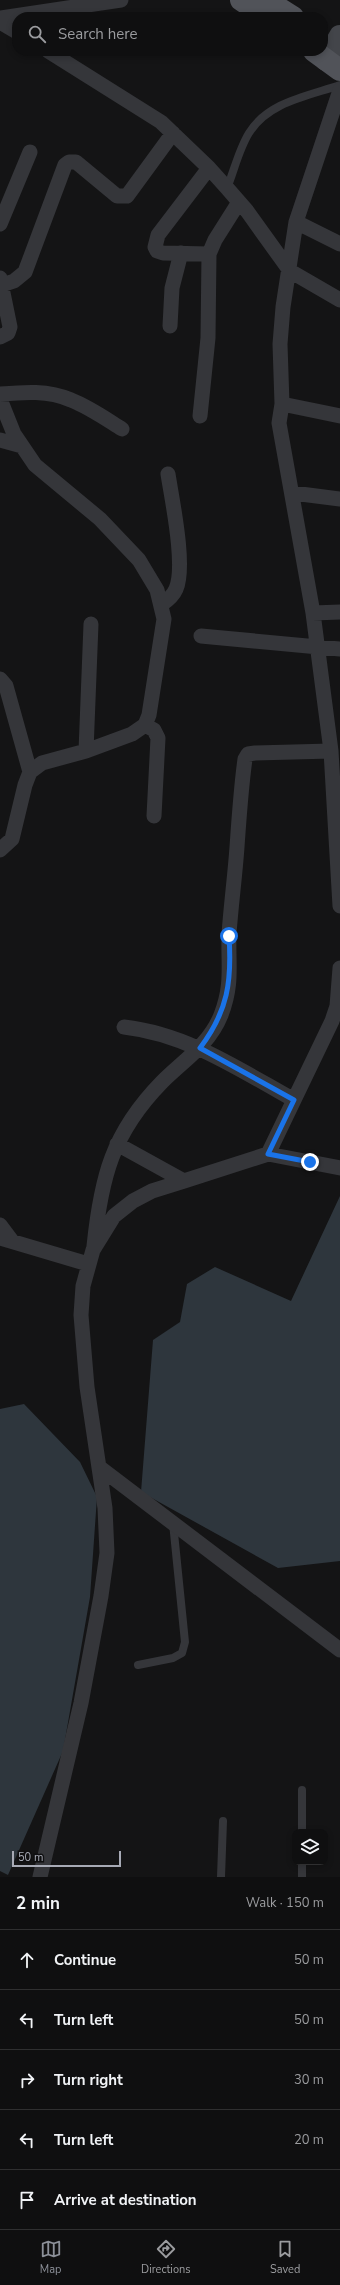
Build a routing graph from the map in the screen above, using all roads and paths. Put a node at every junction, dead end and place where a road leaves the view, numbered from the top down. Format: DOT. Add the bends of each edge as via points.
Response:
graph roads {
  1 [pos="121,0"];
  2 [pos="241,0"];
  3 [pos="270,8"];
  4 [pos="40,12"];
  5 [pos="280,12"];
  6 [pos="12,16"];
  7 [pos="0,18"];
  8 [pos="0,22"];
  9 [pos="12,29"];
  10 [pos="56,56"];
  11 [pos="340,85"];
  12 [pos="340,90"];
  13 [pos="173,133"];
  14 [pos="30,152"];
  15 [pos="209,168"];
  16 [pos="227,188"];
  17 [pos="239,202"];
  18 [pos="296,222"];
  19 [pos="0,224"];
  20 [pos="340,244"];
  21 [pos="181,253"];
  22 [pos="209,254"];
  23 [pos="290,271"];
  24 [pos="1,281"];
  25 [pos="340,300"];
  26 [pos="170,326"];
  27 [pos="0,337"];
  28 [pos="0,394"];
  29 [pos="0,399"];
  30 [pos="282,404"];
  31 [pos="200,416"];
  32 [pos="340,416"];
  33 [pos="122,429"];
  34 [pos="0,440"];
  35 [pos="22,446"];
  36 [pos="168,474"];
  37 [pos="293,493"];
  38 [pos="340,499"];
  39 [pos="162,604"];
  40 [pos="340,612"];
  41 [pos="313,613"];
  42 [pos="91,624"];
  43 [pos="201,636"];
  44 [pos="317,648"];
  45 [pos="340,649"];
  46 [pos="0,679"];
  47 [pos="145,725"];
  48 [pos="86,751"];
  49 [pos="335,760"];
  50 [pos="30,772"];
  51 [pos="154,816"];
  52 [pos="0,850"];
  53 [pos="340,906"];
  54 [pos="340,968"];
  55 [pos="339,1006"];
  56 [pos="124,1027"];
  57 [pos="200,1048"];
  58 [pos="294,1100"];
  59 [pos="117,1144"];
  60 [pos="268,1154"];
  61 [pos="340,1168"];
  62 [pos="184,1181"];
  63 [pos="0,1225"];
  64 [pos="6,1240"];
  65 [pos="93,1250"];
  66 [pos="88,1264"];
  67 [pos="99,1467"];
  68 [pos="173,1522"];
  69 [pos="340,1650"];
  70 [pos="138,1665"];
  71 [pos="302,1790"];
  72 [pos="223,1821"];
  73 [pos="302,1829"];
  74 [pos="302,1865"];
  75 [pos="40,1877"];
  76 [pos="221,1877"];
  77 [pos="302,1877"];
  1 -- 4 [label="street"];
  2 -- 3 [label="main road"];
  3 -- 5 [label="main road"];
  6 -- 7 [label="street"];
  8 -- 9 [label="street"];
  10 -- 13 [label="street" via="161,122"];
  11 -- 16 [label="lane" via="276,107 262,118 249,134"];
  12 -- 18 [label="street"];
  13 -- 15 [label="street"];
  13 -- 24 [label="street" via="123,198 117,196 76,162 65,165 25,272 14,281"];
  14 -- 19 [label="street"];
  15 -- 16 [label="street"];
  15 -- 21 [label="street" via="155,242 157,251"];
  16 -- 17 [label="street"];
  17 -- 22 [label="street"];
  17 -- 23 [label="street"];
  18 -- 20 [label="street"];
  18 -- 23 [label="street"];
  21 -- 22 [label="street"];
  21 -- 26 [label="street" via="172,288"];
  22 -- 31 [label="street" via="208,338"];
  23 -- 25 [label="street"];
  23 -- 30 [label="street" via="280,344"];
  24 -- 27 [label="street" via="10,328 8,333"];
  28 -- 33 [label="street" via="52,394 71,400"];
  29 -- 35 [label="street" via="14,434"];
  30 -- 32 [label="street"];
  30 -- 37 [label="street" via="279,423"];
  34 -- 35 [label="street"];
  35 -- 39 [label="street" via="35,465 100,519 139,560"];
  36 -- 39 [label="street" via="179,571 177,588 173,596"];
  37 -- 38 [label="street"];
  37 -- 41 [label="street"];
  39 -- 47 [label="street" via="163,632"];
  40 -- 41 [label="street"];
  41 -- 44 [label="street"];
  42 -- 48 [label="street"];
  43 -- 44 [label="street"];
  44 -- 45 [label="street"];
  44 -- 49 [label="street"];
  46 -- 50 [label="street" via="6,686"];
  47 -- 48 [label="street" via="132,734"];
  47 -- 51 [label="street" via="154,730 158,738"];
  48 -- 50 [label="street" via="42,763"];
  49 -- 53 [label="street"];
  49 -- 57 [label="street" via="255,753 248,754 245,760 229,936 230,981 221,1015"];
  50 -- 52 [label="street" via="12,839"];
  54 -- 55 [label="street"];
  55 -- 58 [label="street"];
  56 -- 57 [label="street" via="148,1029"];
  57 -- 58 [label="street"];
  57 -- 59 [label="street" via="142,1104"];
  58 -- 60 [label="street"];
  59 -- 62 [label="street"];
  59 -- 65 [label="street" via="103,1183"];
  60 -- 61 [label="street"];
  60 -- 62 [label="street"];
  62 -- 65 [label="street" via="152,1191 133,1201 114,1216"];
  63 -- 64 [label="street"];
  64 -- 66 [label="street"];
  65 -- 66 [label="street"];
  66 -- 67 [label="street" via="81,1314 87,1387"];
  67 -- 68 [label="street"];
  67 -- 75 [label="street" via="105,1508 107,1553 101,1596 82,1703"];
  68 -- 69 [label="street"];
  68 -- 70 [label="lane" via="185,1642 182,1653 173,1658"];
  71 -- 73 [label="lane"];
  72 -- 76 [label="lane"];
  74 -- 77 [label="lane"];
}
